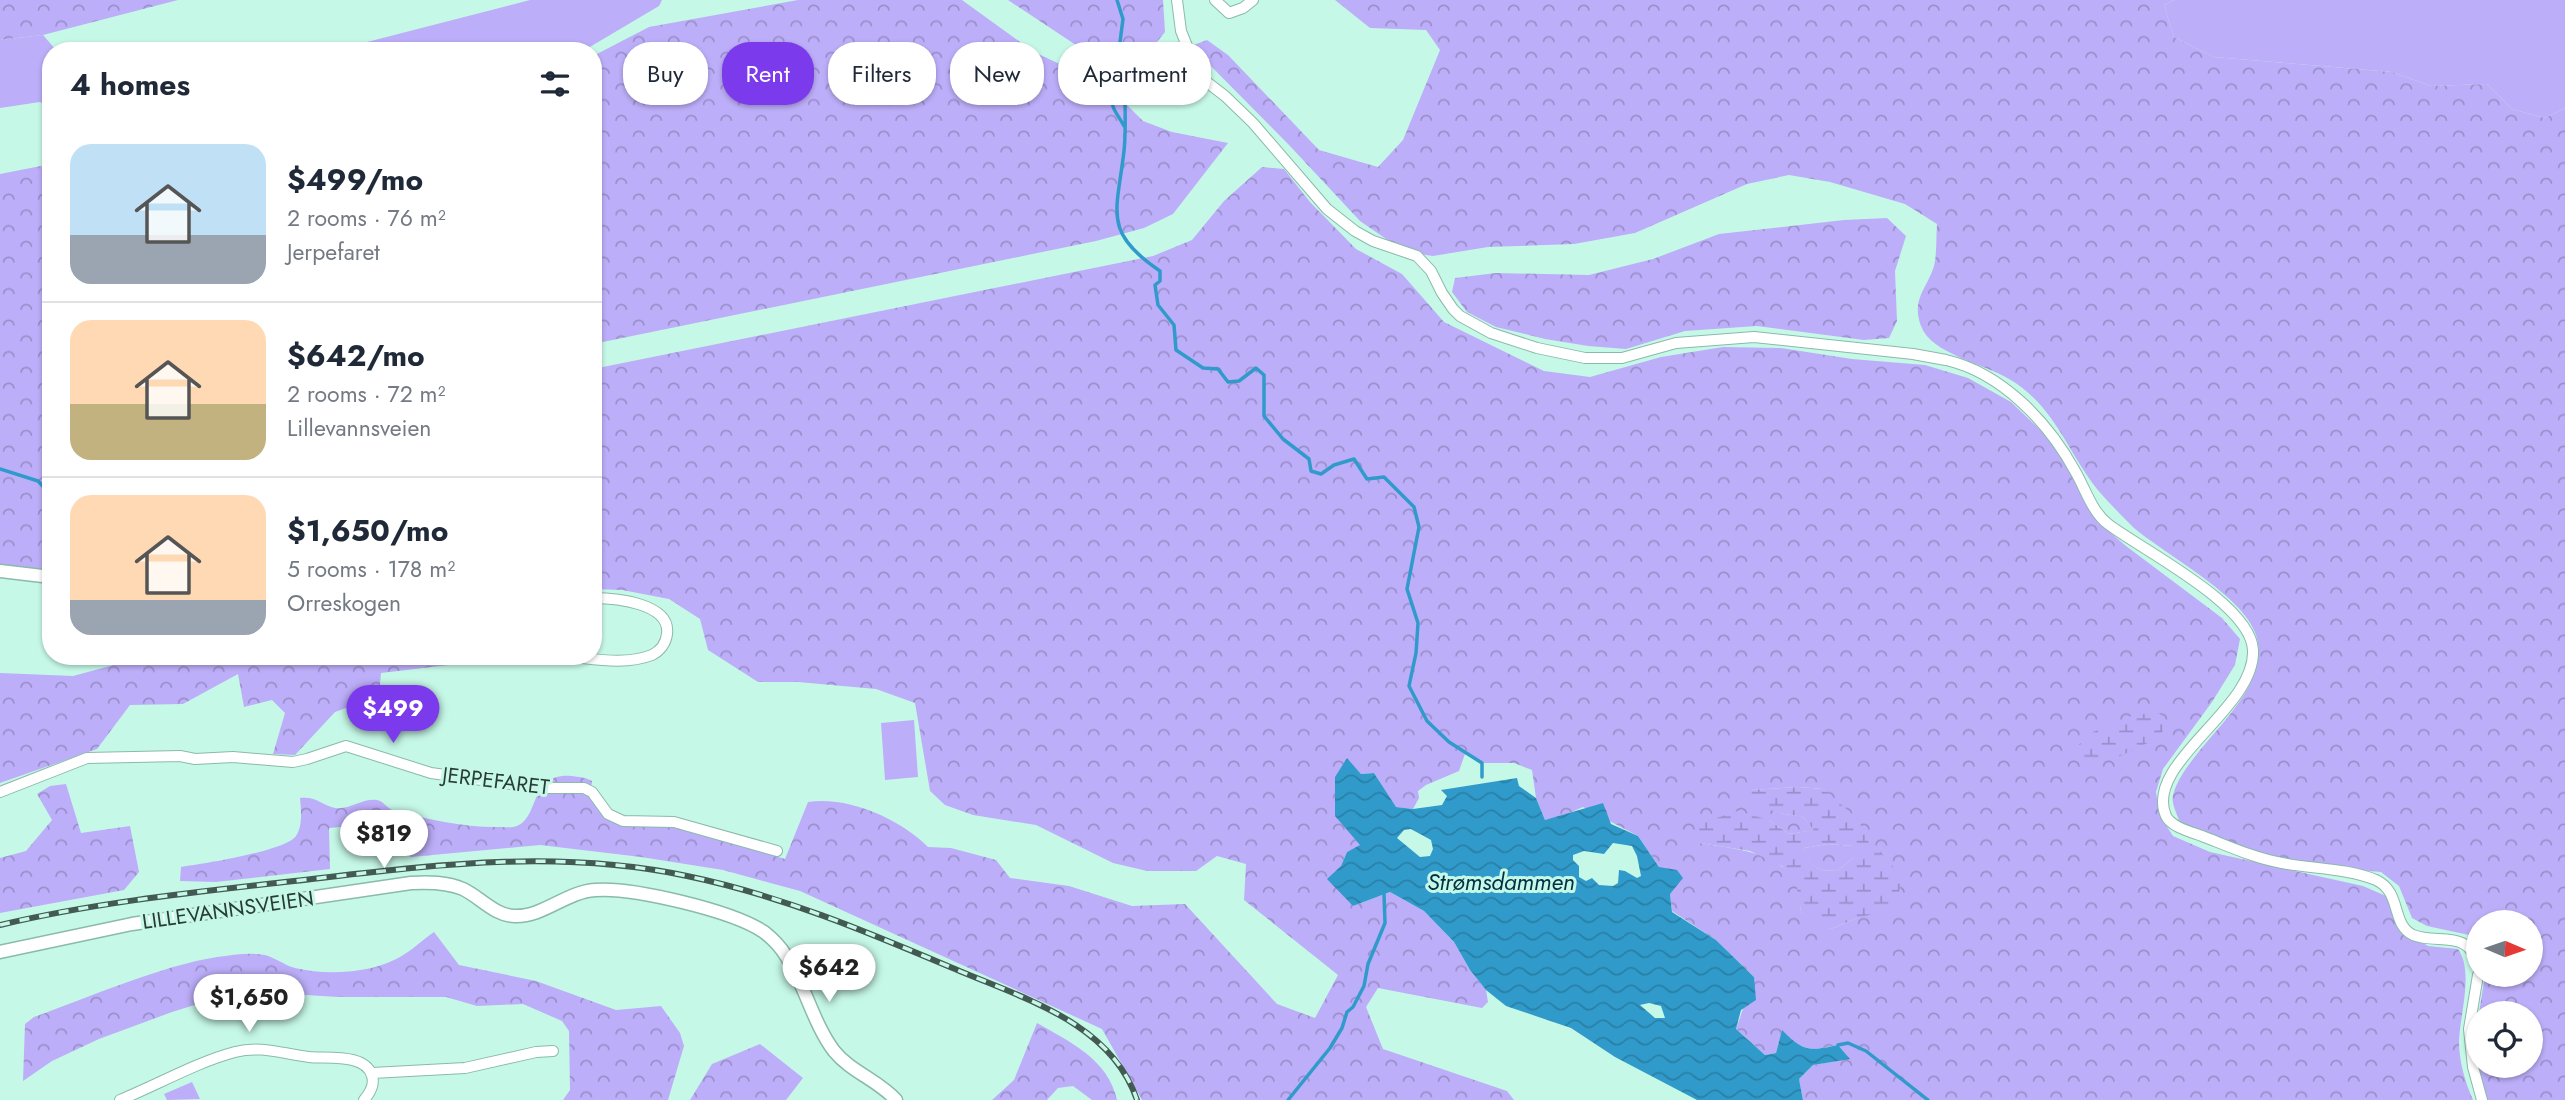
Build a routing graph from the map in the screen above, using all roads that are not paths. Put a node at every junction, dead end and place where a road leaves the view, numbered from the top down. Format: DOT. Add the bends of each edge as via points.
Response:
graph roads {
  1 [pos="1177,0"];
  2 [pos="1216,0"];
  3 [pos="1253,0"];
  4 [pos="0,571"];
  5 [pos="42,576"];
  6 [pos="602,598"];
  7 [pos="602,660"];
  8 [pos="0,792"];
  9 [pos="777,851"];
  10 [pos="2466,946"];
  11 [pos="0,952"];
  12 [pos="2476,987"];
  13 [pos="553,1051"];
  14 [pos="372,1073"];
  15 [pos="120,1100"];
  16 [pos="364,1100"];
  17 [pos="897,1100"];
  18 [pos="2482,1100"];
  1 -- 10 [label="street" via="1181,31 1199,76 1253,123 1327,209 1364,236 1417,256 1453,309 1491,333 1566,355 1601,359 1676,343 1772,338 1946,360 1973,369 2002,387 2053,438 2107,524 2213,595 2242,625 2252,643 2250,668 2231,703 2164,786 2167,818 2174,825 2253,856 2374,880 2389,889 2407,931"];
  2 -- 3 [label="street" via="1229,13"];
  4 -- 5 [label="street"];
  6 -- 7 [label="street" via="650,608 667,624 666,641 655,654 626,662"];
  8 -- 9 [label="street, JERPEFARET" via="87,758 233,757 293,762 346,746 431,773 539,788 584,788 608,814 623,821 674,822"];
  11 -- 17 [label="street, LILLEVANNSVEIEN" via="132,924 411,883 461,888 513,916 583,892 632,892 719,912 765,933 785,954 837,1055"];
  12 -- 18 [label="street" via="2469,1029"];
  13 -- 14 [label="street" via="464,1068"];
  14 -- 15 [label="street" via="358,1061 249,1049 221,1056"];
  14 -- 16 [label="street" via="373,1087"];
}
